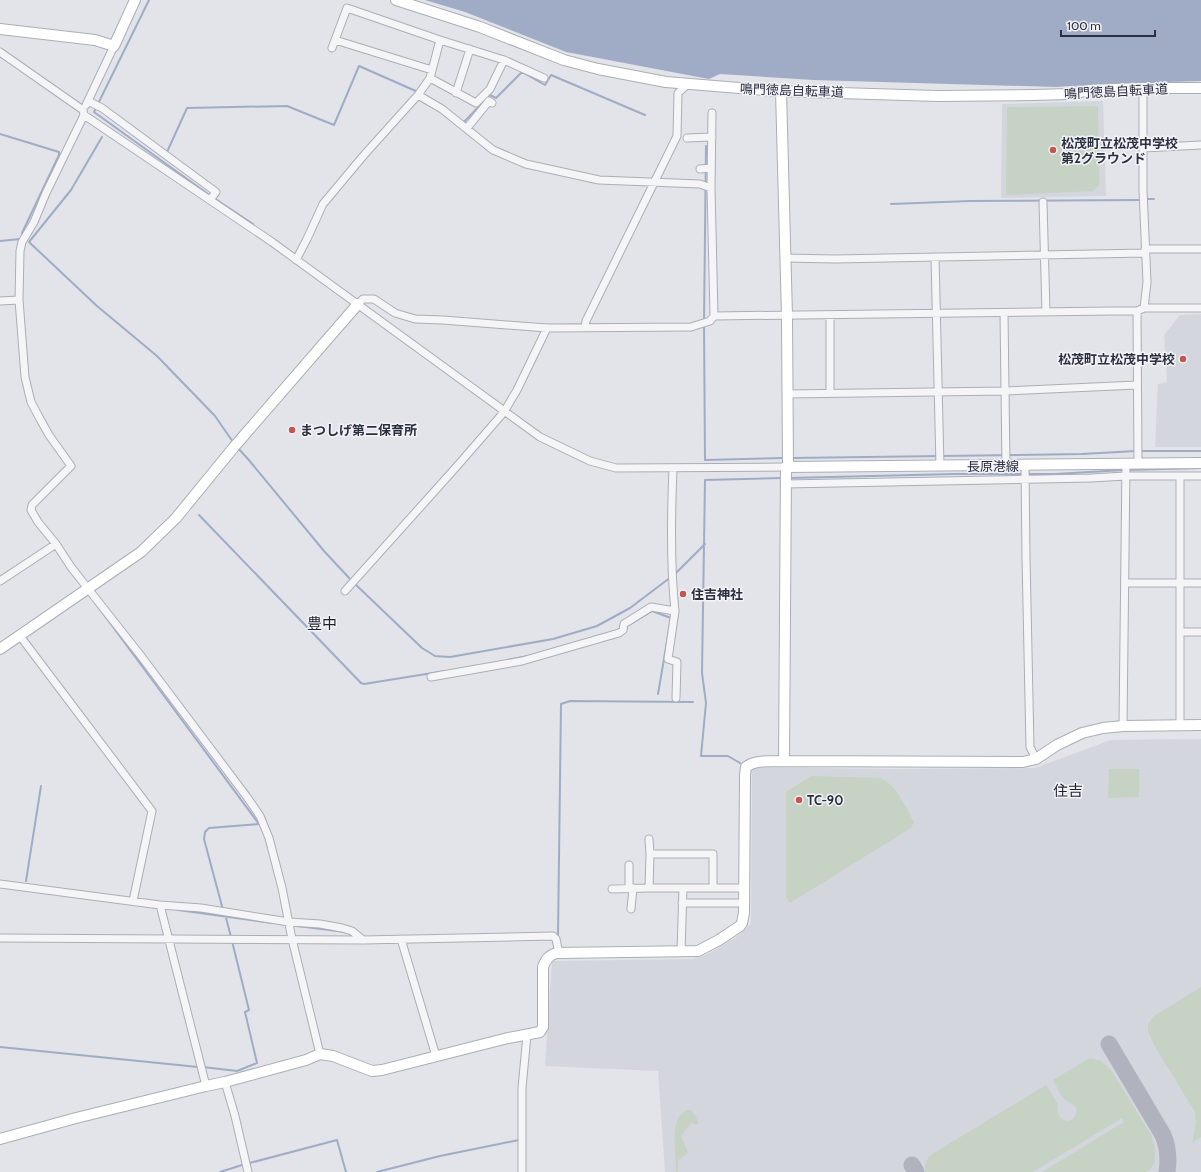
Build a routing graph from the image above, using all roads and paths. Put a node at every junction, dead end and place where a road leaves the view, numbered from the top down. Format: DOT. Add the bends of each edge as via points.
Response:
graph roads {
  1 [pos="135,0"];
  2 [pos="396,0"];
  3 [pos="348,4"];
  4 [pos="0,29"];
  5 [pos="335,40"];
  6 [pos="440,40"];
  7 [pos="114,46"];
  8 [pos="332,48"];
  9 [pos="470,50"];
  10 [pos="0,52"];
  11 [pos="504,60"];
  12 [pos="432,70"];
  13 [pos="430,78"];
  14 [pos="544,78"];
  15 [pos="687,84"];
  16 [pos="1143,88"];
  17 [pos="1201,88"];
  18 [pos="781,91"];
  19 [pos="456,93"];
  20 [pos="418,95"];
  21 [pos="88,101"];
  22 [pos="492,103"];
  23 [pos="84,113"];
  24 [pos="712,113"];
  25 [pos="467,128"];
  26 [pos="712,137"];
  27 [pos="687,138"];
  28 [pos="1201,145"];
  29 [pos="1143,148"];
  30 [pos="711,168"];
  31 [pos="700,169"];
  32 [pos="654,183"];
  33 [pos="711,188"];
  34 [pos="210,200"];
  35 [pos="1044,202"];
  36 [pos="1201,249"];
  37 [pos="1145,251"];
  38 [pos="1044,256"];
  39 [pos="935,257"];
  40 [pos="785,258"];
  41 [pos="296,260"];
  42 [pos="19,300"];
  43 [pos="0,301"];
  44 [pos="358,304"];
  45 [pos="1144,308"];
  46 [pos="1201,308"];
  47 [pos="1136,311"];
  48 [pos="1046,312"];
  49 [pos="1004,313"];
  50 [pos="937,314"];
  51 [pos="830,315"];
  52 [pos="714,316"];
  53 [pos="787,316"];
  54 [pos="585,327"];
  55 [pos="547,328"];
  56 [pos="1137,385"];
  57 [pos="938,391"];
  58 [pos="1005,391"];
  59 [pos="830,393"];
  60 [pos="788,394"];
  61 [pos="504,412"];
  62 [pos="1126,464"];
  63 [pos="1138,464"];
  64 [pos="1201,464"];
  65 [pos="940,466"];
  66 [pos="1006,466"];
  67 [pos="1025,466"];
  68 [pos="787,467"];
  69 [pos="673,468"];
  70 [pos="1126,476"];
  71 [pos="1180,476"];
  72 [pos="1201,476"];
  73 [pos="1025,479"];
  74 [pos="785,484"];
  75 [pos="56,544"];
  76 [pos="0,580"];
  77 [pos="1125,583"];
  78 [pos="1181,583"];
  79 [pos="1201,583"];
  80 [pos="88,588"];
  81 [pos="346,591"];
  82 [pos="675,611"];
  83 [pos="1181,632"];
  84 [pos="1201,632"];
  85 [pos="20,636"];
  86 [pos="0,649"];
  87 [pos="431,677"];
  88 [pos="676,698"];
  89 [pos="1180,725"];
  90 [pos="1201,725"];
  91 [pos="1123,726"];
  92 [pos="1036,759"];
  93 [pos="784,761"];
  94 [pos="649,839"];
  95 [pos="650,854"];
  96 [pos="629,865"];
  97 [pos="0,884"];
  98 [pos="631,888"];
  99 [pos="649,888"];
  100 [pos="683,888"];
  101 [pos="713,888"];
  102 [pos="744,888"];
  103 [pos="612,889"];
  104 [pos="133,901"];
  105 [pos="682,903"];
  106 [pos="744,903"];
  107 [pos="160,905"];
  108 [pos="631,909"];
  109 [pos="289,922"];
  110 [pos="0,938"];
  111 [pos="292,939"];
  112 [pos="401,939"];
  113 [pos="168,940"];
  114 [pos="363,940"];
  115 [pos="681,952"];
  116 [pos="559,953"];
  117 [pos="527,1035"];
  118 [pos="320,1054"];
  119 [pos="436,1056"];
  120 [pos="225,1082"];
  121 [pos="206,1086"];
  122 [pos="0,1139"];
  123 [pos="248,1172"];
  124 [pos="522,1172"];
  1 -- 7 [label="street"];
  2 -- 15 [label="street, 鳴門徳島自転車道" via="480,27 564,60 598,69"];
  3 -- 5 [label="street"];
  3 -- 6 [label="street"];
  4 -- 7 [label="street" via="95,40"];
  5 -- 8 [label="street"];
  5 -- 12 [label="street"];
  6 -- 9 [label="street"];
  6 -- 12 [label="street"];
  7 -- 21 [label="street"];
  9 -- 11 [label="street"];
  9 -- 19 [label="street"];
  10 -- 23 [label="street"];
  11 -- 14 [label="street"];
  11 -- 19 [label="street" via="490,89 476,103"];
  12 -- 13 [label="street"];
  13 -- 19 [label="street"];
  13 -- 20 [label="street"];
  15 -- 18 [label="street, 鳴門徳島自転車道"];
  15 -- 32 [label="street" via="678,93 676,136"];
  16 -- 17 [label="street, 鳴門徳島自転車道"];
  16 -- 18 [label="street, 鳴門徳島自転車道" via="1026,95 938,96"];
  16 -- 29 [label="street"];
  18 -- 40 [label="street"];
  20 -- 25 [label="street"];
  20 -- 41 [label="street" via="323,204"];
  21 -- 23 [label="street"];
  21 -- 34 [label="street" via="102,108 216,192"];
  22 -- 25 [label="street" via="488,101"];
  23 -- 34 [label="street"];
  23 -- 42 [label="street" via="34,222 22,242"];
  24 -- 26 [label="street"];
  25 -- 32 [label="street" via="493,150 526,164 599,180"];
  26 -- 27 [label="street"];
  26 -- 30 [label="street"];
  28 -- 29 [label="street"];
  29 -- 37 [label="street"];
  30 -- 31 [label="street"];
  30 -- 33 [label="street"];
  32 -- 33 [label="street" via="700,184"];
  32 -- 54 [label="street"];
  33 -- 52 [label="street"];
  34 -- 41 [label="street"];
  35 -- 38 [label="street"];
  36 -- 37 [label="street"];
  37 -- 38 [label="street"];
  37 -- 45 [label="street" via="1147,282"];
  38 -- 39 [label="street"];
  38 -- 48 [label="street"];
  39 -- 40 [label="street"];
  39 -- 50 [label="street"];
  40 -- 53 [label="street"];
  41 -- 44 [label="street"];
  42 -- 43 [label="street"];
  42 -- 75 [label="street" via="25,377 32,402 49,435 72,466 32,505 31,510 38,522"];
  44 -- 55 [label="street" via="363,299 374,299 395,313 415,319"];
  44 -- 61 [label="street"];
  44 -- 80 [label="street" via="176,518 141,552"];
  45 -- 46 [label="street"];
  45 -- 47 [label="street"];
  47 -- 48 [label="street"];
  47 -- 56 [label="street"];
  48 -- 49 [label="street"];
  49 -- 50 [label="street"];
  49 -- 58 [label="street"];
  50 -- 51 [label="street"];
  50 -- 57 [label="street"];
  51 -- 53 [label="street"];
  51 -- 59 [label="street"];
  52 -- 53 [label="street"];
  52 -- 54 [label="street" via="710,321 691,327"];
  53 -- 60 [label="street"];
  54 -- 55 [label="street"];
  55 -- 61 [label="street"];
  56 -- 58 [label="street"];
  56 -- 63 [label="street"];
  57 -- 58 [label="street"];
  57 -- 59 [label="street"];
  57 -- 65 [label="street"];
  58 -- 66 [label="street"];
  59 -- 60 [label="street"];
  60 -- 68 [label="street"];
  61 -- 69 [label="street" via="540,437 590,461 616,468"];
  61 -- 81 [label="street"];
  62 -- 63 [label="street, 長原港線"];
  62 -- 67 [label="street, 長原港線"];
  62 -- 70 [label="street"];
  63 -- 64 [label="street, 長原港線"];
  65 -- 66 [label="street, 長原港線"];
  65 -- 68 [label="street, 長原港線"];
  66 -- 67 [label="street, 長原港線"];
  67 -- 73 [label="street"];
  68 -- 69 [label="street"];
  68 -- 74 [label="street"];
  69 -- 82 [label="street" via="671,514"];
  70 -- 71 [label="street"];
  70 -- 73 [label="street"];
  70 -- 77 [label="street"];
  71 -- 72 [label="street"];
  71 -- 78 [label="street"];
  73 -- 74 [label="street"];
  73 -- 92 [label="street" via="1030,747"];
  74 -- 93 [label="street"];
  75 -- 76 [label="street"];
  75 -- 80 [label="street"];
  77 -- 78 [label="street"];
  77 -- 91 [label="street"];
  78 -- 79 [label="street"];
  78 -- 83 [label="street"];
  80 -- 85 [label="street"];
  80 -- 109 [label="street" via="260,816 271,845"];
  82 -- 87 [label="street" via="651,607 624,624 623,630 619,633 522,661"];
  82 -- 88 [label="street" via="668,659 677,662"];
  83 -- 84 [label="street"];
  83 -- 89 [label="street"];
  85 -- 86 [label="street"];
  85 -- 104 [label="street" via="152,811"];
  89 -- 90 [label="street"];
  89 -- 91 [label="street"];
  91 -- 92 [label="street" via="1082,733"];
  92 -- 93 [label="street" via="1023,762"];
  93 -- 102 [label="street" via="751,763 746,767"];
  94 -- 95 [label="street"];
  95 -- 99 [label="street"];
  95 -- 101 [label="street" via="714,854"];
  96 -- 98 [label="street"];
  97 -- 104 [label="street"];
  98 -- 99 [label="street"];
  98 -- 103 [label="street"];
  98 -- 108 [label="street"];
  99 -- 100 [label="street"];
  100 -- 101 [label="street"];
  100 -- 105 [label="street"];
  101 -- 102 [label="street"];
  102 -- 106 [label="street"];
  104 -- 107 [label="street"];
  105 -- 106 [label="street"];
  105 -- 115 [label="street"];
  106 -- 115 [label="street" via="740,926 698,951"];
  107 -- 109 [label="street" via="201,908"];
  107 -- 113 [label="street"];
  109 -- 111 [label="street"];
  109 -- 114 [label="street" via="342,928 352,931"];
  110 -- 113 [label="street"];
  111 -- 113 [label="street"];
  111 -- 114 [label="street"];
  111 -- 118 [label="street"];
  112 -- 114 [label="street"];
  112 -- 116 [label="street" via="553,936"];
  112 -- 119 [label="street"];
  113 -- 121 [label="street"];
  115 -- 116 [label="street"];
  116 -- 117 [label="street" via="551,954 542,967 543,1027 540,1032"];
  117 -- 119 [label="street"];
  117 -- 124 [label="street" via="522,1088"];
  118 -- 119 [label="street" via="333,1056 372,1071"];
  118 -- 120 [label="street"];
  120 -- 121 [label="street"];
  120 -- 123 [label="street"];
  121 -- 122 [label="street"];
}
